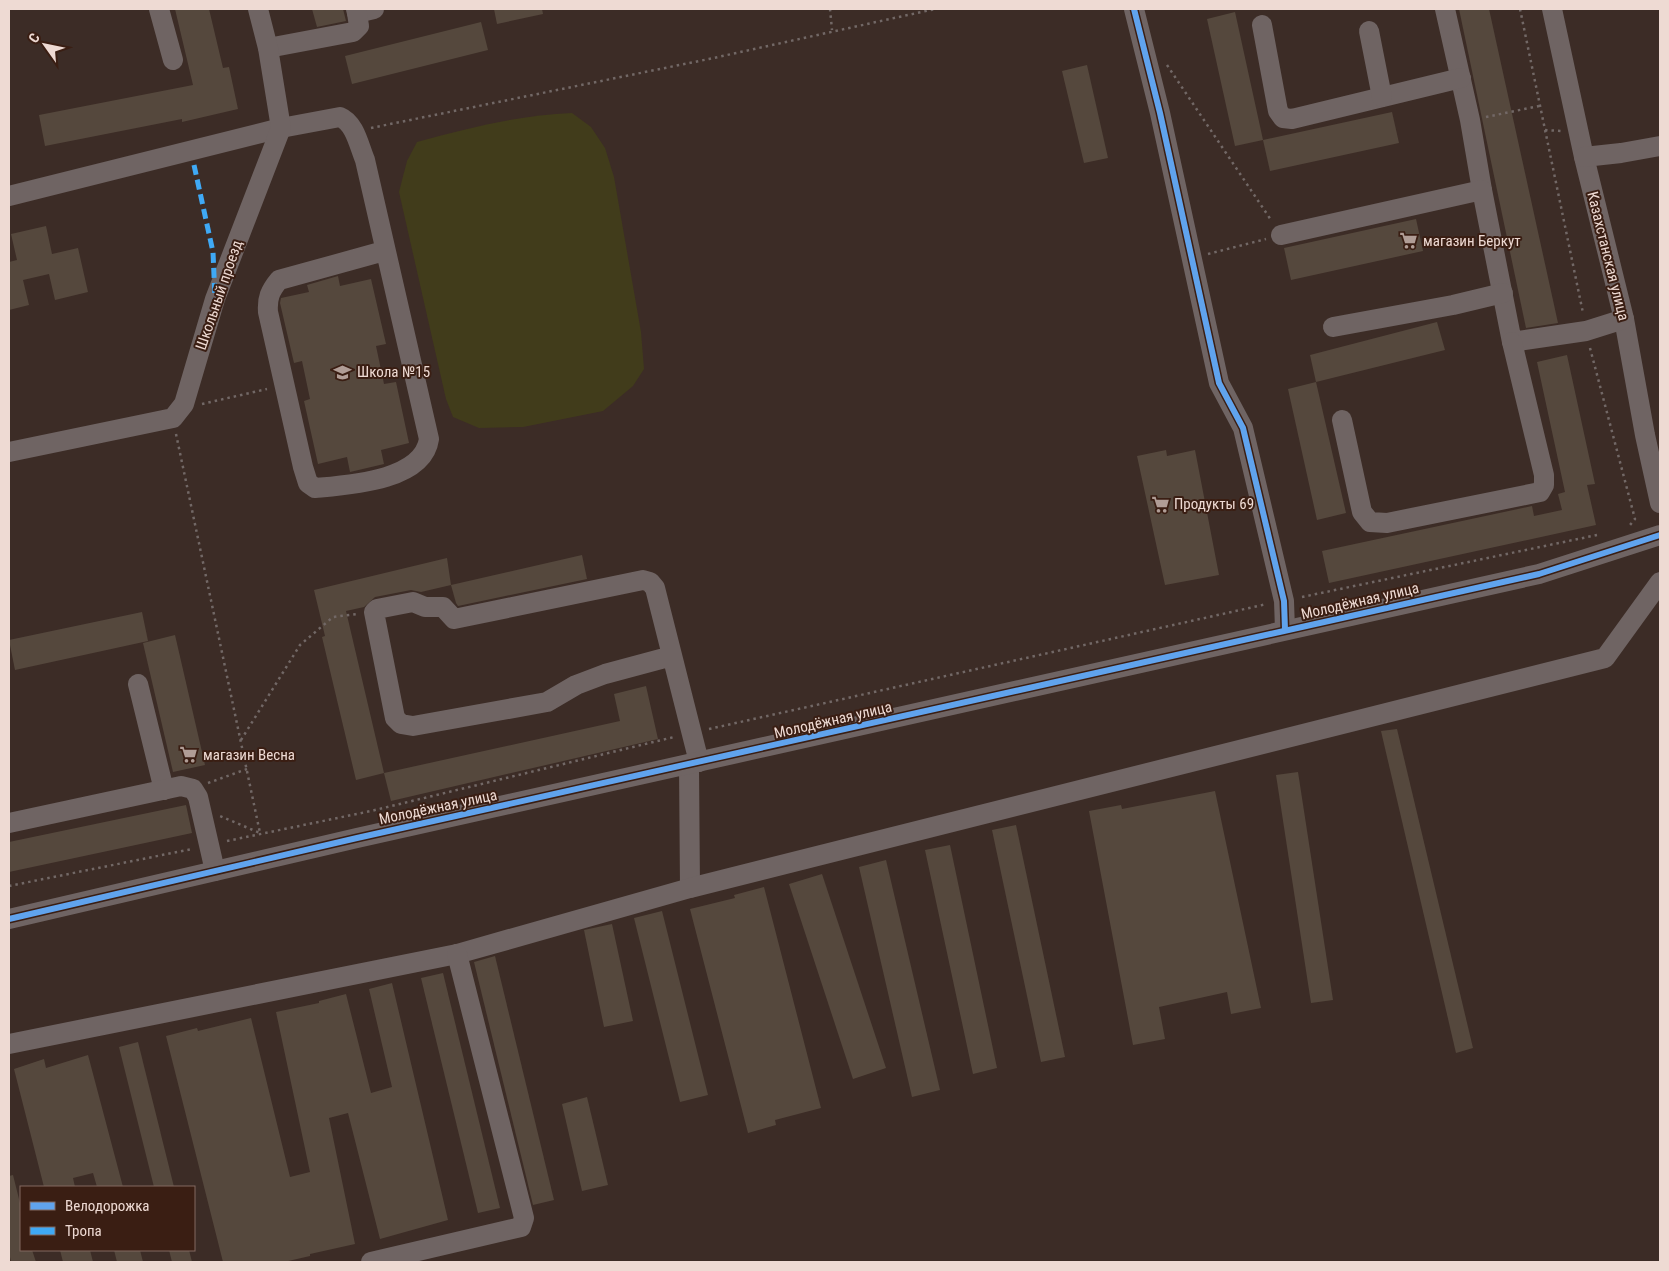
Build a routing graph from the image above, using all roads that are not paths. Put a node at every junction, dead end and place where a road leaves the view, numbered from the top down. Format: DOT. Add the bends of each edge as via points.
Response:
graph roads {
  1 [pos="159,9"];
  2 [pos="258,9"];
  3 [pos="1134,9"];
  4 [pos="1445,9"];
  5 [pos="1552,9"];
  6 [pos="362,10"];
  7 [pos="1262,25"];
  8 [pos="1369,31"];
  9 [pos="268,48"];
  10 [pos="174,60"];
  11 [pos="1460,78"];
  12 [pos="1382,97"];
  13 [pos="281,128"];
  14 [pos="1660,146"];
  15 [pos="1584,157"];
  16 [pos="1482,190"];
  17 [pos="9,196"];
  18 [pos="1280,235"];
  19 [pos="384,251"];
  20 [pos="1503,293"];
  21 [pos="1624,319"];
  22 [pos="1333,327"];
  23 [pos="1512,342"];
  24 [pos="1342,420"];
  25 [pos="1653,433"];
  26 [pos="9,452"];
  27 [pos="1660,504"];
  28 [pos="1660,535"];
  29 [pos="1660,582"];
  30 [pos="1286,630"];
  31 [pos="672,656"];
  32 [pos="138,684"];
  33 [pos="694,763"];
  34 [pos="164,790"];
  35 [pos="9,823"];
  36 [pos="215,871"];
  37 [pos="690,888"];
  38 [pos="9,919"];
  39 [pos="457,954"];
  40 [pos="9,1044"];
  41 [pos="371,1262"];
  1 -- 10 [label="street"];
  2 -- 9 [label="street"];
  3 -- 30 [label="street" via="1219,383 1243,428 1284,601"];
  4 -- 11 [label="street"];
  5 -- 15 [label="street, Казахстанская улица"];
  6 -- 9 [label="street" via="353,32"];
  7 -- 12 [label="street" via="1278,111 1283,118"];
  8 -- 12 [label="street"];
  9 -- 13 [label="street"];
  11 -- 12 [label="street"];
  11 -- 16 [label="street"];
  13 -- 17 [label="street"];
  13 -- 19 [label="street" via="340,117 345,119 365,160"];
  13 -- 26 [label="street, Школьный проезд" via="215,299 178,411"];
  14 -- 15 [label="street"];
  15 -- 21 [label="street, Казахстанская улица"];
  16 -- 18 [label="street"];
  16 -- 20 [label="street"];
  19 -- 19 [label="street" via="429,439 427,450 420,460 397,473 350,485 314,488 308,484 302,467 267,300 279,280"];
  20 -- 22 [label="street"];
  20 -- 23 [label="street"];
  21 -- 23 [label="street" via="1586,331"];
  21 -- 25 [label="street, Казахстанская улица"];
  23 -- 24 [label="street" via="1544,475 1540,492 1387,523 1370,522 1362,512"];
  25 -- 27 [label="street, Казахстанская улица"];
  28 -- 30 [label="street, Молодёжная улица" via="1538,574"];
  29 -- 37 [label="street" via="1604,658"];
  30 -- 33 [label="street, Молодёжная улица"];
  31 -- 31 [label="street" via="655,588 643,580 454,619 443,607 425,607 413,602 374,612 395,718 401,724 413,726 547,702 576,685 605,674"];
  31 -- 33 [label="street" via="692,733"];
  32 -- 34 [label="street"];
  33 -- 36 [label="street, Молодёжная улица"];
  33 -- 37 [label="street"];
  34 -- 35 [label="street"];
  34 -- 36 [label="street" via="182,786 193,788"];
  36 -- 38 [label="street, Молодёжная улица"];
  37 -- 39 [label="street"];
  39 -- 40 [label="street"];
  39 -- 41 [label="street" via="524,1218 521,1227"];
}
